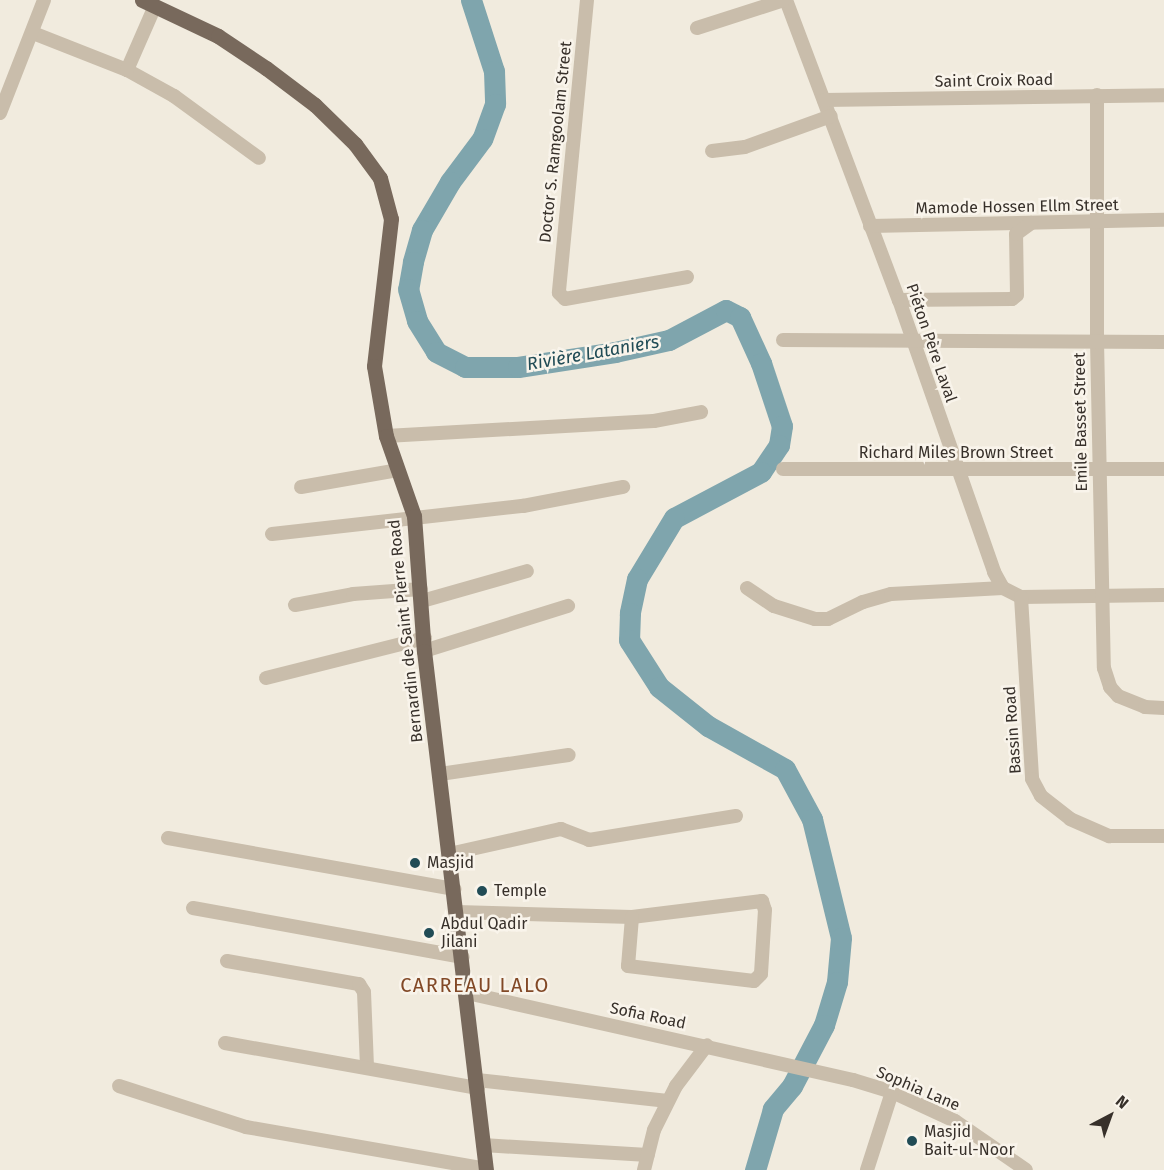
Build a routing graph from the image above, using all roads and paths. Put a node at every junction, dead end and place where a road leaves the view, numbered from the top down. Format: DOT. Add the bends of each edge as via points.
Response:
graph roads {
  1 [pos="44,0"];
  2 [pos="587,0"];
  3 [pos="785,0"];
  4 [pos="148,3"];
  5 [pos="697,28"];
  6 [pos="33,33"];
  7 [pos="127,70"];
  8 [pos="1097,95"];
  9 [pos="1164,95"];
  10 [pos="824,100"];
  11 [pos="0,113"];
  12 [pos="831,116"];
  13 [pos="712,151"];
  14 [pos="259,158"];
  15 [pos="1164,220"];
  16 [pos="1096,222"];
  17 [pos="1032,223"];
  18 [pos="870,226"];
  19 [pos="687,277"];
  20 [pos="899,300"];
  21 [pos="783,340"];
  22 [pos="913,340"];
  23 [pos="1097,341"];
  24 [pos="1164,342"];
  25 [pos="702,412"];
  26 [pos="386,436"];
  27 [pos="1098,468"];
  28 [pos="783,469"];
  29 [pos="1164,469"];
  30 [pos="398,470"];
  31 [pos="958,470"];
  32 [pos="301,487"];
  33 [pos="623,487"];
  34 [pos="414,516"];
  35 [pos="272,534"];
  36 [pos="527,571"];
  37 [pos="747,588"];
  38 [pos="1012,592"];
  39 [pos="422,595"];
  40 [pos="1164,595"];
  41 [pos="1100,596"];
  42 [pos="296,605"];
  43 [pos="568,606"];
  44 [pos="424,644"];
  45 [pos="266,678"];
  46 [pos="1164,708"];
  47 [pos="569,755"];
  48 [pos="440,774"];
  49 [pos="736,816"];
  50 [pos="1164,836"];
  51 [pos="168,838"];
  52 [pos="449,854"];
  53 [pos="454,889"];
  54 [pos="193,908"];
  55 [pos="457,912"];
  56 [pos="632,917"];
  57 [pos="463,957"];
  58 [pos="226,961"];
  59 [pos="467,993"];
  60 [pos="225,1043"];
  61 [pos="707,1045"];
  62 [pos="367,1067"];
  63 [pos="821,1072"];
  64 [pos="478,1084"];
  65 [pos="119,1086"];
  66 [pos="892,1092"];
  67 [pos="668,1101"];
  68 [pos="483,1145"];
  69 [pos="648,1155"];
  70 [pos="486,1170"];
  71 [pos="644,1170"];
  72 [pos="867,1170"];
  73 [pos="1026,1170"];
  1 -- 6 [label="street"];
  2 -- 19 [label="street, Doctor S. Ramgoolam Street" via="560,296"];
  3 -- 5 [label="street"];
  3 -- 10 [label="street, Piéton Père Laval"];
  4 -- 7 [label="street"];
  4 -- 26 [label="main road, Bernardin de Saint Pierre Road" via="218,36 315,105 355,144 380,178 390,219 374,366"];
  6 -- 7 [label="street"];
  6 -- 11 [label="street"];
  7 -- 14 [label="street" via="204,115"];
  8 -- 9 [label="street, Saint Croix Road"];
  8 -- 10 [label="street, Saint Croix Road"];
  8 -- 16 [label="street, Emile Basset Street"];
  10 -- 12 [label="street, Piéton Père Laval"];
  12 -- 13 [label="street" via="745,147"];
  12 -- 18 [label="street, Piéton Père Laval"];
  15 -- 16 [label="street, Mamode Hossen Ellm Street"];
  16 -- 17 [label="street, Mamode Hossen Ellm Street"];
  16 -- 23 [label="street, Emile Basset Street"];
  17 -- 18 [label="street, Mamode Hossen Ellm Street"];
  17 -- 20 [label="street" via="1016,234 1017,295 1011,299"];
  18 -- 20 [label="street, Piéton Père Laval"];
  20 -- 22 [label="street, Piéton Père Laval"];
  21 -- 22 [label="street"];
  22 -- 23 [label="street"];
  22 -- 31 [label="street, Piéton Père Laval"];
  23 -- 24 [label="street"];
  23 -- 27 [label="street, Emile Basset Street"];
  25 -- 26 [label="street" via="654,421"];
  26 -- 30 [label="main road, Bernardin de Saint Pierre Road"];
  27 -- 29 [label="street, Richard Miles Brown Street"];
  27 -- 31 [label="street, Richard Miles Brown Street"];
  27 -- 41 [label="street, Emile Basset Street"];
  28 -- 31 [label="street, Richard Miles Brown Street"];
  30 -- 32 [label="street"];
  30 -- 34 [label="main road, Bernardin de Saint Pierre Road"];
  31 -- 38 [label="street, Piéton Père Laval" via="994,572"];
  33 -- 34 [label="street" via="523,506"];
  34 -- 35 [label="street"];
  34 -- 39 [label="main road, Bernardin de Saint Pierre Road"];
  36 -- 39 [label="street"];
  37 -- 38 [label="street" via="774,606 816,619 828,619 891,594"];
  38 -- 41 [label="street"];
  38 -- 50 [label="street, Bassin Road" via="1032,779 1041,796 1070,819 1109,836"];
  39 -- 42 [label="street" via="353,594"];
  39 -- 44 [label="main road, Bernardin de Saint Pierre Road"];
  40 -- 41 [label="street"];
  41 -- 46 [label="street, Emile Basset Street" via="1104,668 1110,687 1129,703"];
  43 -- 44 [label="street"];
  44 -- 45 [label="street"];
  44 -- 48 [label="main road, Bernardin de Saint Pierre Road"];
  47 -- 48 [label="street"];
  48 -- 52 [label="main road, Bernardin de Saint Pierre Road"];
  49 -- 52 [label="street" via="589,840 561,828"];
  51 -- 53 [label="street"];
  52 -- 53 [label="main road, Bernardin de Saint Pierre Road"];
  53 -- 55 [label="main road, Bernardin de Saint Pierre Road"];
  54 -- 57 [label="street"];
  55 -- 56 [label="street"];
  55 -- 57 [label="main road, Bernardin de Saint Pierre Road"];
  56 -- 56 [label="street" via="628,966 754,981 761,974 765,910 762,901"];
  57 -- 59 [label="main road, Bernardin de Saint Pierre Road"];
  58 -- 62 [label="street" via="358,984 364,992"];
  59 -- 61 [label="street, Sofia Road"];
  59 -- 64 [label="main road, Bernardin de Saint Pierre Road"];
  60 -- 62 [label="street"];
  61 -- 63 [label="street, Sofia Road"];
  61 -- 67 [label="street"];
  62 -- 64 [label="street"];
  63 -- 66 [label="street, Sophia Lane"];
  64 -- 67 [label="street"];
  64 -- 68 [label="main road, Bernardin de Saint Pierre Road"];
  65 -- 70 [label="street" via="246,1127"];
  66 -- 72 [label="street"];
  66 -- 73 [label="street, Sophia Lane" via="955,1121"];
  67 -- 69 [label="street"];
  68 -- 69 [label="street"];
  68 -- 70 [label="main road, Bernardin de Saint Pierre Road"];
  69 -- 71 [label="street"];
}
